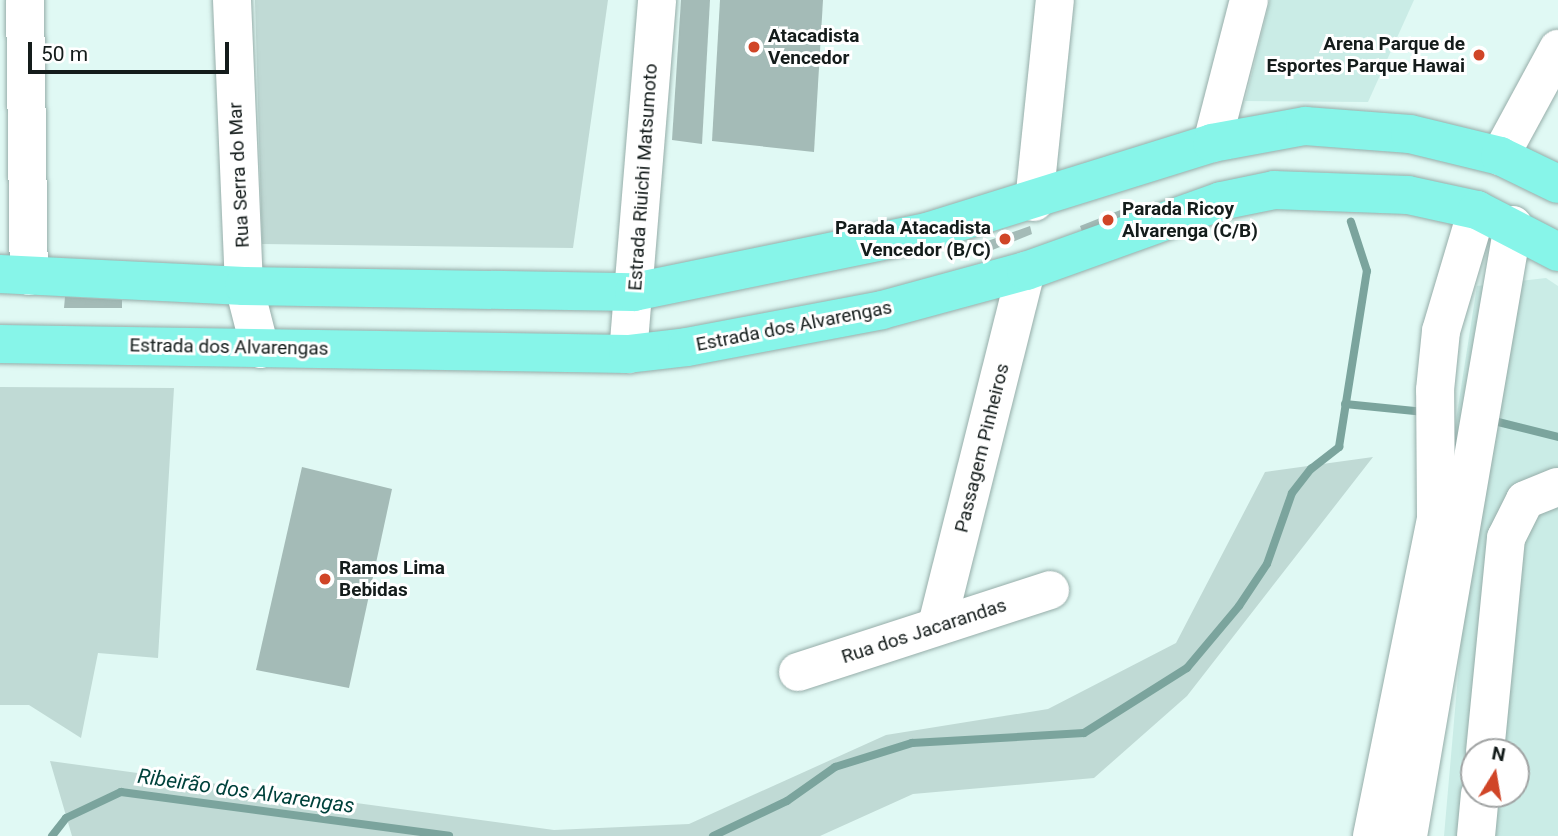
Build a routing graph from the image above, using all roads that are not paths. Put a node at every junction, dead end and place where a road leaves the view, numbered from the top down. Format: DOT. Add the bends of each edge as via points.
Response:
graph roads {
  1 [pos="25,0"];
  2 [pos="232,0"];
  3 [pos="657,0"];
  4 [pos="1055,0"];
  5 [pos="1249,0"];
  6 [pos="1558,49"];
  7 [pos="13,54"];
  8 [pos="1212,143"];
  9 [pos="1500,156"];
  10 [pos="1558,184"];
  11 [pos="1034,202"];
  12 [pos="1477,210"];
  13 [pos="1513,225"];
  14 [pos="1558,252"];
  15 [pos="1026,271"];
  16 [pos="14,275"];
  17 [pos="244,286"];
  18 [pos="634,292"];
  19 [pos="0,344"];
  20 [pos="260,349"];
  21 [pos="628,354"];
  22 [pos="1558,487"];
  23 [pos="1050,590"];
  24 [pos="937,625"];
  25 [pos="798,672"];
  26 [pos="1486,738"];
  27 [pos="1479,808"];
  28 [pos="1372,836"];
  29 [pos="1408,836"];
  30 [pos="1476,836"];
  1 -- 7 [label="street"];
  2 -- 17 [label="street, Rua Serra do Mar"];
  3 -- 18 [label="street, Estrada Riuichi Matsumoto"];
  4 -- 11 [label="street"];
  5 -- 8 [label="street"];
  6 -- 9 [label="street"];
  7 -- 16 [label="street"];
  8 -- 9 [label="main road" via="1270,130 1337,126 1410,134"];
  8 -- 11 [label="main road"];
  9 -- 10 [label="main road"];
  11 -- 18 [label="main road" via="831,254"];
  12 -- 13 [label="main road, Estrada dos Alvarengas"];
  12 -- 15 [label="main road, Estrada dos Alvarengas" via="1408,195 1274,190 1159,221"];
  12 -- 28 [label="street" via="1448,297 1435,390 1436,518"];
  13 -- 14 [label="main road, Estrada dos Alvarengas"];
  13 -- 29 [label="street"];
  15 -- 21 [label="main road, Estrada dos Alvarengas" via="882,310"];
  15 -- 24 [label="street, Passagem Pinheiros"];
  16 -- 17 [label="main road"];
  17 -- 18 [label="main road"];
  17 -- 20 [label="street, Rua Serra do Mar"];
  18 -- 21 [label="street, Estrada Riuichi Matsumoto"];
  19 -- 20 [label="main road, Estrada dos Alvarengas"];
  20 -- 21 [label="main road, Estrada dos Alvarengas" via="457,348"];
  22 -- 26 [label="street" via="1525,500 1506,538"];
  23 -- 24 [label="street, Rua dos Jacarandas"];
  24 -- 25 [label="street, Rua dos Jacarandas"];
  27 -- 30 [label="street"];
}
